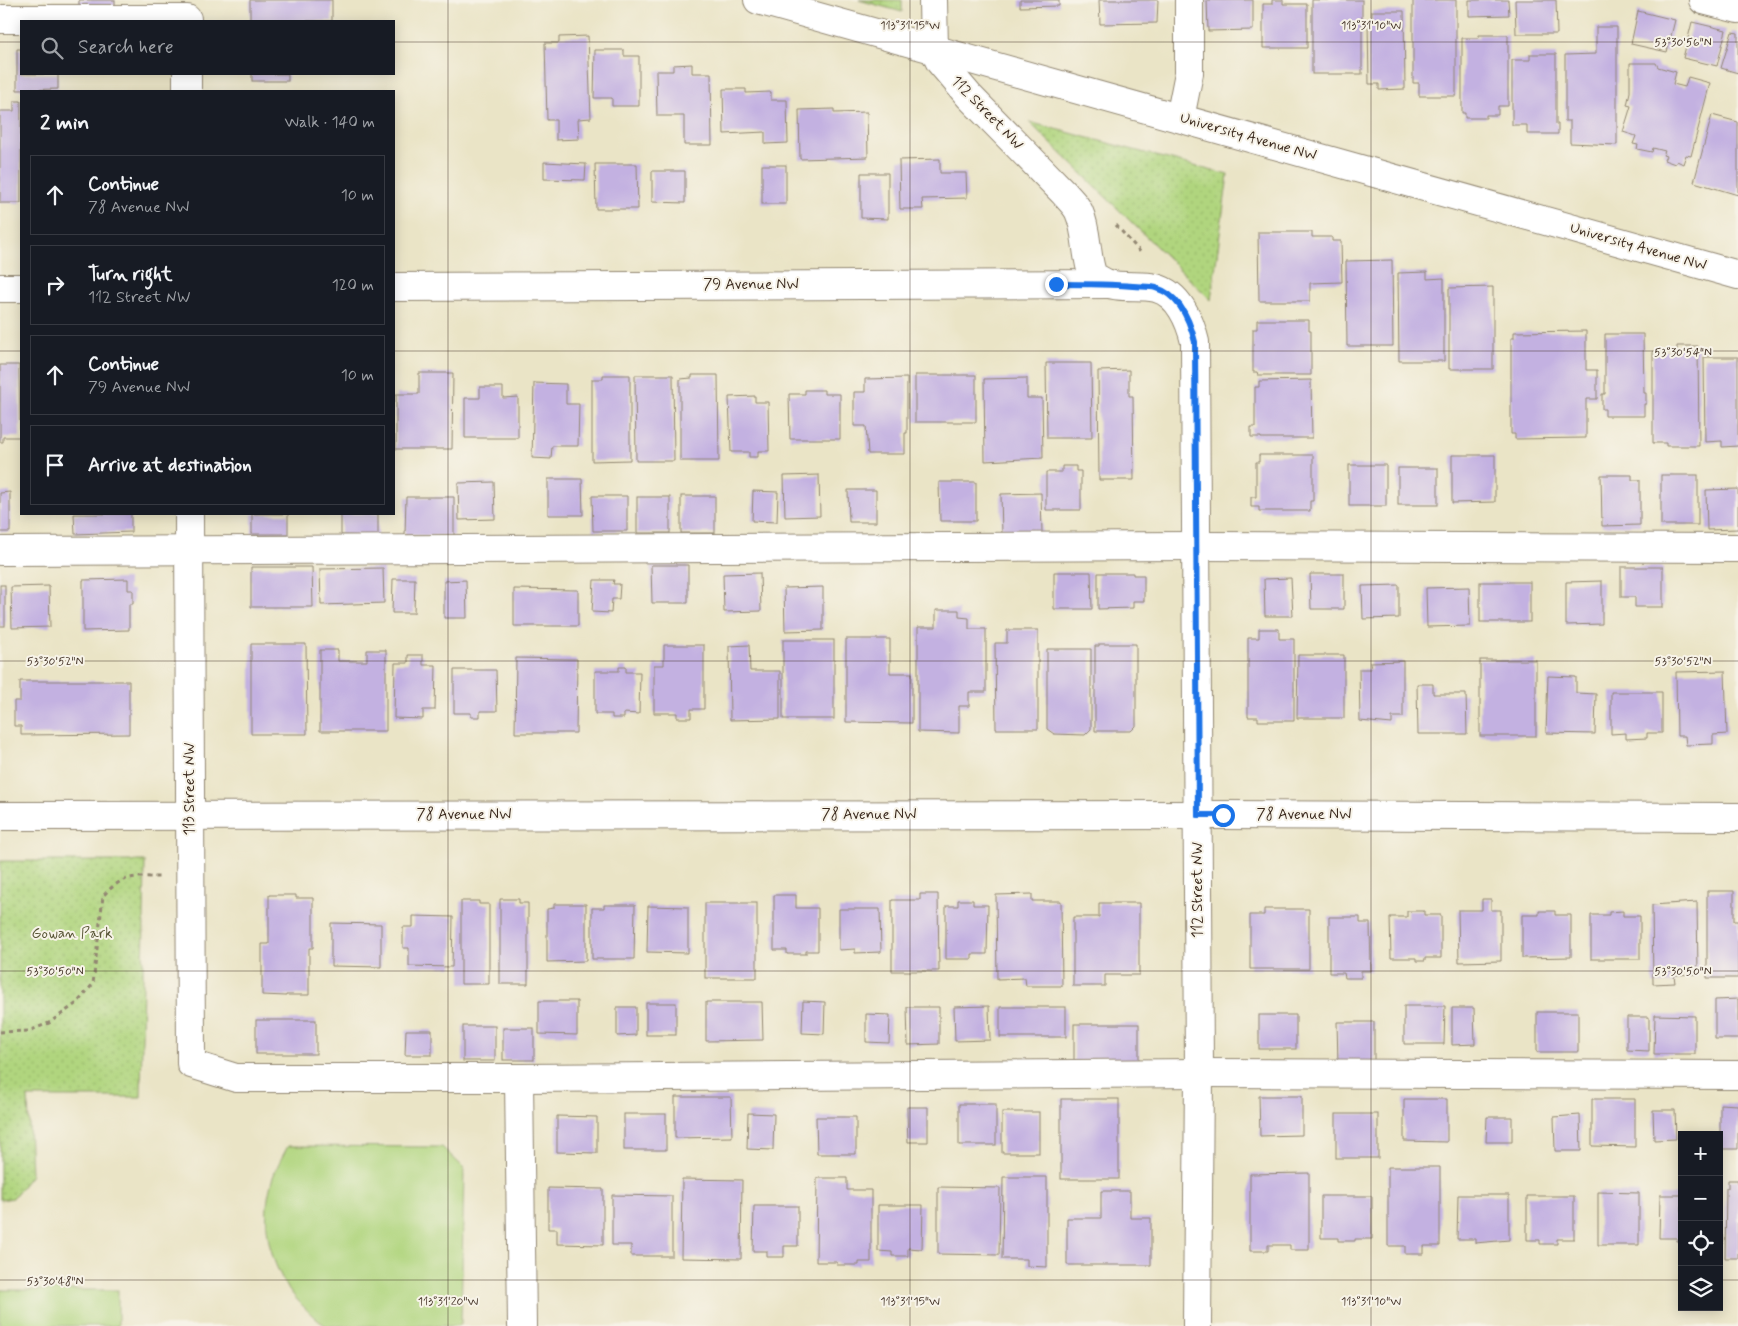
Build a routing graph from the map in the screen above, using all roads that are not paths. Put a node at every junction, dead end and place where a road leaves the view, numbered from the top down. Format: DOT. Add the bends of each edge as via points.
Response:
graph roads {
  1 [pos="758,0"];
  2 [pos="933,0"];
  3 [pos="1189,0"];
  4 [pos="1703,0"];
  5 [pos="1738,9"];
  6 [pos="187,13"];
  7 [pos="0,19"];
  8 [pos="934,50"];
  9 [pos="187,75"];
  10 [pos="187,90"];
  11 [pos="1180,118"];
  12 [pos="1738,275"];
  13 [pos="1108,284"];
  14 [pos="395,287"];
  15 [pos="0,288"];
  16 [pos="20,288"];
  17 [pos="189,515"];
  18 [pos="1197,546"];
  19 [pos="1738,548"];
  20 [pos="0,551"];
  21 [pos="189,551"];
  22 [pos="190,815"];
  23 [pos="1198,815"];
  24 [pos="0,816"];
  25 [pos="1738,817"];
  26 [pos="1199,1073"];
  27 [pos="1738,1076"];
  28 [pos="519,1078"];
  29 [pos="522,1326"];
  30 [pos="1197,1326"];
  1 -- 8 [label="street, University Avenue NW"];
  2 -- 8 [label="street, 112 Street NW"];
  3 -- 11 [label="street" via="1189,73"];
  4 -- 5 [label="street"];
  6 -- 7 [label="street"];
  8 -- 11 [label="street, University Avenue NW"];
  8 -- 13 [label="street, 112 Street NW" via="947,72 1078,210 1084,224 1088,262 1093,276"];
  9 -- 10 [label="street"];
  11 -- 12 [label="street, University Avenue NW"];
  13 -- 14 [label="street, 79 Avenue NW"];
  13 -- 18 [label="street, 112 Street NW" via="1157,288 1182,308 1191,324 1195,342"];
  15 -- 16 [label="street"];
  17 -- 21 [label="street, 113 Street NW"];
  18 -- 19 [label="street"];
  18 -- 21 [label="street"];
  18 -- 23 [label="street, 112 Street NW"];
  20 -- 21 [label="street"];
  21 -- 22 [label="street, 113 Street NW"];
  22 -- 23 [label="street, 78 Avenue NW"];
  22 -- 24 [label="street, 78 Avenue NW"];
  22 -- 28 [label="street, 113 Street NW" via="190,1064 236,1078"];
  23 -- 25 [label="street, 78 Avenue NW"];
  23 -- 26 [label="street, 112 Street NW"];
  26 -- 27 [label="street"];
  26 -- 28 [label="street"];
  26 -- 30 [label="street, 112 Street NW"];
  28 -- 29 [label="street"];
}
